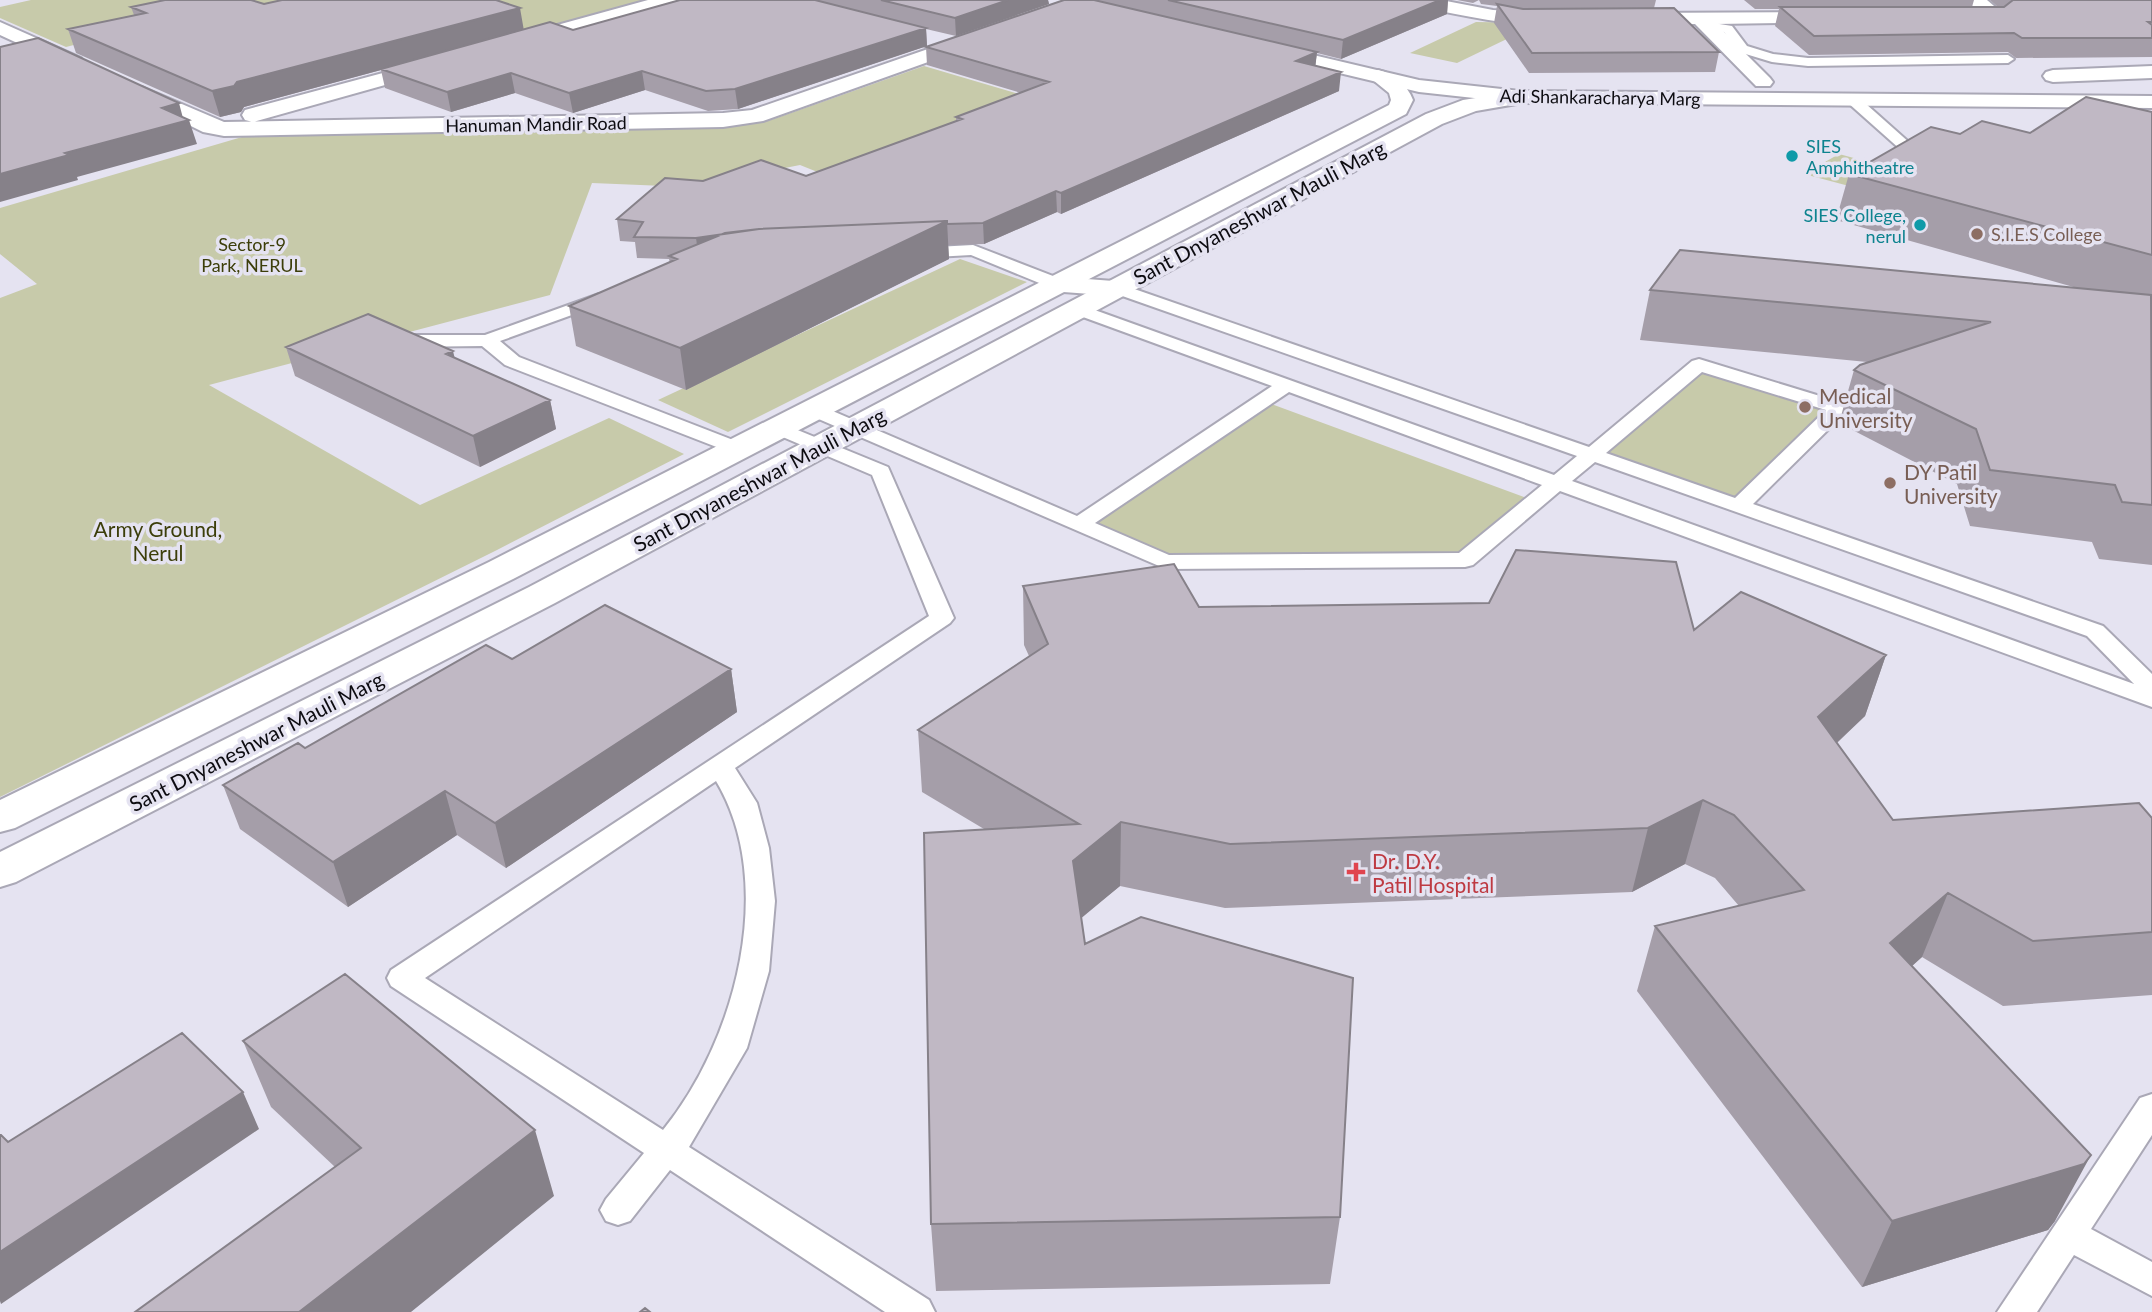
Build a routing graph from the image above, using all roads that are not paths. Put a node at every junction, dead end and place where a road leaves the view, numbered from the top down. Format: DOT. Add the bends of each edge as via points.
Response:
graph roads {
  1 [pos="669,0"];
  2 [pos="1413,0"];
  3 [pos="1488,0"];
  4 [pos="1975,0"];
  5 [pos="1467,11"];
  6 [pos="1852,18"];
  7 [pos="1949,18"];
  8 [pos="1561,19"];
  9 [pos="1616,19"];
  10 [pos="1703,22"];
  11 [pos="0,28"];
  12 [pos="995,32"];
  13 [pos="929,38"];
  14 [pos="956,45"];
  15 [pos="494,48"];
  16 [pos="454,60"];
  17 [pos="2016,71"];
  18 [pos="2152,72"];
  19 [pos="1378,76"];
  20 [pos="1986,79"];
  21 [pos="1958,81"];
  22 [pos="1763,82"];
  23 [pos="1520,97"];
  24 [pos="1852,99"];
  25 [pos="2093,100"];
  26 [pos="2152,102"];
  27 [pos="2116,115"];
  28 [pos="211,127"];
  29 [pos="1906,147"];
  30 [pos="894,254"];
  31 [pos="1117,288"];
  32 [pos="617,293"];
  33 [pos="1069,297"];
  34 [pos="487,340"];
  35 [pos="403,341"];
  36 [pos="1287,385"];
  37 [pos="814,410"];
  38 [pos="778,428"];
  39 [pos="856,428"];
  40 [pos="823,445"];
  41 [pos="738,449"];
  42 [pos="1592,454"];
  43 [pos="1557,484"];
  44 [pos="1739,506"];
  45 [pos="1079,524"];
  46 [pos="502,570"];
  47 [pos="542,595"];
  48 [pos="2152,688"];
  49 [pos="2152,699"];
  50 [pos="720,765"];
  51 [pos="0,818"];
  52 [pos="0,871"];
  53 [pos="2152,1107"];
  54 [pos="666,1150"];
  55 [pos="618,1210"];
  56 [pos="2068,1234"];
  57 [pos="2152,1280"];
  58 [pos="916,1312"];
  59 [pos="2016,1312"];
  1 -- 15 [label="street"];
  2 -- 5 [label="street"];
  3 -- 5 [label="street"];
  4 -- 7 [label="street" via="1998,17"];
  5 -- 8 [label="street" via="1506,18"];
  6 -- 10 [label="street"];
  9 -- 10 [label="street"];
  10 -- 17 [label="lane" via="1728,29 1743,49 1791,60"];
  10 -- 22 [label="street"];
  11 -- 28 [label="street, Hanuman Mandir Road"];
  12 -- 14 [label="street, Hanuman Mandir Road"];
  13 -- 14 [label="street"];
  14 -- 28 [label="street, Hanuman Mandir Road" via="740,119"];
  16 -- 28 [label="street"];
  17 -- 18 [label="street"];
  17 -- 20 [label="street"];
  19 -- 22 [label="street, Adi Shankaracharya Marg" via="1251,38 1487,80"];
  19 -- 23 [label="street, Adi Shankaracharya Marg" via="1449,91"];
  19 -- 33 [label="street, Sant Dnyaneshwar Mauli Marg" via="1401,94 1398,109"];
  21 -- 22 [label="street, Adi Shankaracharya Marg"];
  23 -- 24 [label="street, Adi Shankaracharya Marg"];
  23 -- 31 [label="street, Sant Dnyaneshwar Mauli Marg" via="1471,105 1434,119"];
  24 -- 25 [label="street, Adi Shankaracharya Marg"];
  24 -- 29 [label="lane"];
  25 -- 26 [label="street, Adi Shankaracharya Marg"];
  25 -- 27 [label="lane"];
  30 -- 33 [label="lane" via="973,250"];
  31 -- 33 [label="street, Sant Dnyaneshwar Mauli Marg"];
  31 -- 42 [label="lane"];
  32 -- 34 [label="lane"];
  33 -- 36 [label="lane"];
  33 -- 37 [label="street, Sant Dnyaneshwar Mauli Marg"];
  33 -- 39 [label="street, Sant Dnyaneshwar Mauli Marg"];
  34 -- 35 [label="lane"];
  34 -- 41 [label="lane" via="512,361"];
  36 -- 43 [label="lane"];
  36 -- 45 [label="lane"];
  37 -- 38 [label="street, Sant Dnyaneshwar Mauli Marg"];
  37 -- 39 [label="lane"];
  38 -- 40 [label="lane"];
  38 -- 41 [label="street, Sant Dnyaneshwar Mauli Marg"];
  39 -- 40 [label="street, Sant Dnyaneshwar Mauli Marg"];
  39 -- 45 [label="lane"];
  40 -- 47 [label="street, Sant Dnyaneshwar Mauli Marg"];
  40 -- 54 [label="lane" via="881,471 942,618 402,978"];
  41 -- 46 [label="street, Sant Dnyaneshwar Mauli Marg"];
  42 -- 43 [label="lane"];
  42 -- 44 [label="lane"];
  42 -- 44 [label="lane" via="1699,365 1839,408"];
  43 -- 45 [label="lane" via="1465,560 1166,562"];
  43 -- 49 [label="lane"];
  44 -- 48 [label="lane" via="2095,631"];
  46 -- 47 [label="street"];
  46 -- 51 [label="street, Sant Dnyaneshwar Mauli Marg"];
  47 -- 52 [label="street, Sant Dnyaneshwar Mauli Marg"];
  50 -- 54 [label="lane" via="743,803 755,848 760,901 754,971 731,1048"];
  53 -- 56 [label="lane"];
  54 -- 55 [label="lane"];
  54 -- 58 [label="lane"];
  56 -- 57 [label="lane"];
  56 -- 59 [label="lane"];
}
